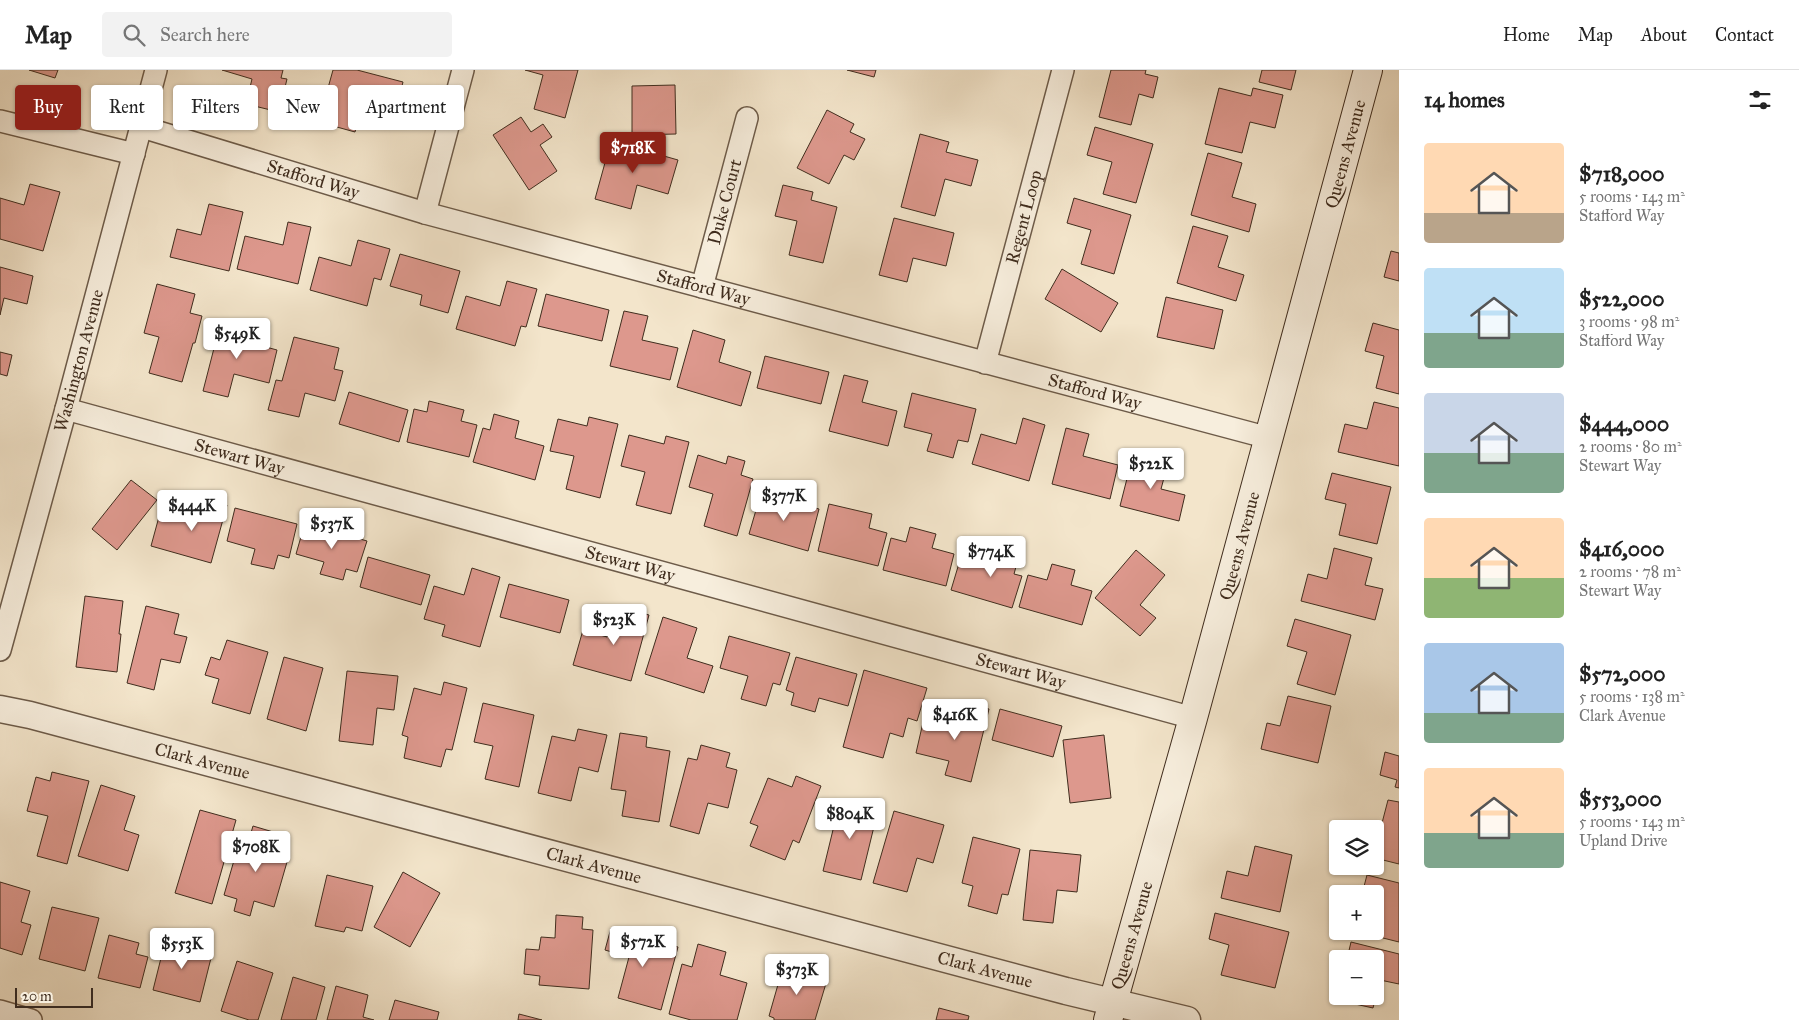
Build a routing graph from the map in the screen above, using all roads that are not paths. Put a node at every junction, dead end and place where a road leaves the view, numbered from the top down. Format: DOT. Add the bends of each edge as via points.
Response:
graph roads {
  1 [pos="156,70"];
  2 [pos="463,70"];
  3 [pos="1063,70"];
  4 [pos="1368,70"];
  5 [pos="152,85"];
  6 [pos="747,118"];
  7 [pos="0,121"];
  8 [pos="141,130"];
  9 [pos="155,130"];
  10 [pos="134,154"];
  11 [pos="425,213"];
  12 [pos="702,287"];
  13 [pos="985,362"];
  14 [pos="66,409"];
  15 [pos="1269,438"];
  16 [pos="0,650"];
  17 [pos="0,709"];
  18 [pos="1193,718"];
  19 [pos="0,1012"];
  20 [pos="1111,1012"];
  21 [pos="31,1020"];
  22 [pos="1187,1020"];
  1 -- 5 [label="street, Washington Avenue"];
  2 -- 11 [label="street"];
  3 -- 13 [label="street, Regent Loop"];
  4 -- 15 [label="main road, Queens Avenue"];
  6 -- 12 [label="street, Duke Court"];
  7 -- 10 [label="street"];
  8 -- 10 [label="street, Washington Avenue"];
  9 -- 11 [label="street, Stafford Way"];
  10 -- 14 [label="street, Washington Avenue"];
  11 -- 12 [label="street, Stafford Way"];
  12 -- 13 [label="street, Stafford Way"];
  13 -- 15 [label="street, Stafford Way"];
  14 -- 16 [label="street, Washington Avenue"];
  14 -- 18 [label="street, Stewart Way"];
  15 -- 18 [label="main road, Queens Avenue"];
  17 -- 20 [label="street, Clark Avenue"];
  18 -- 20 [label="main road, Queens Avenue"];
  19 -- 21 [label="street"];
  20 -- 22 [label="street, Clark Avenue"];
}
